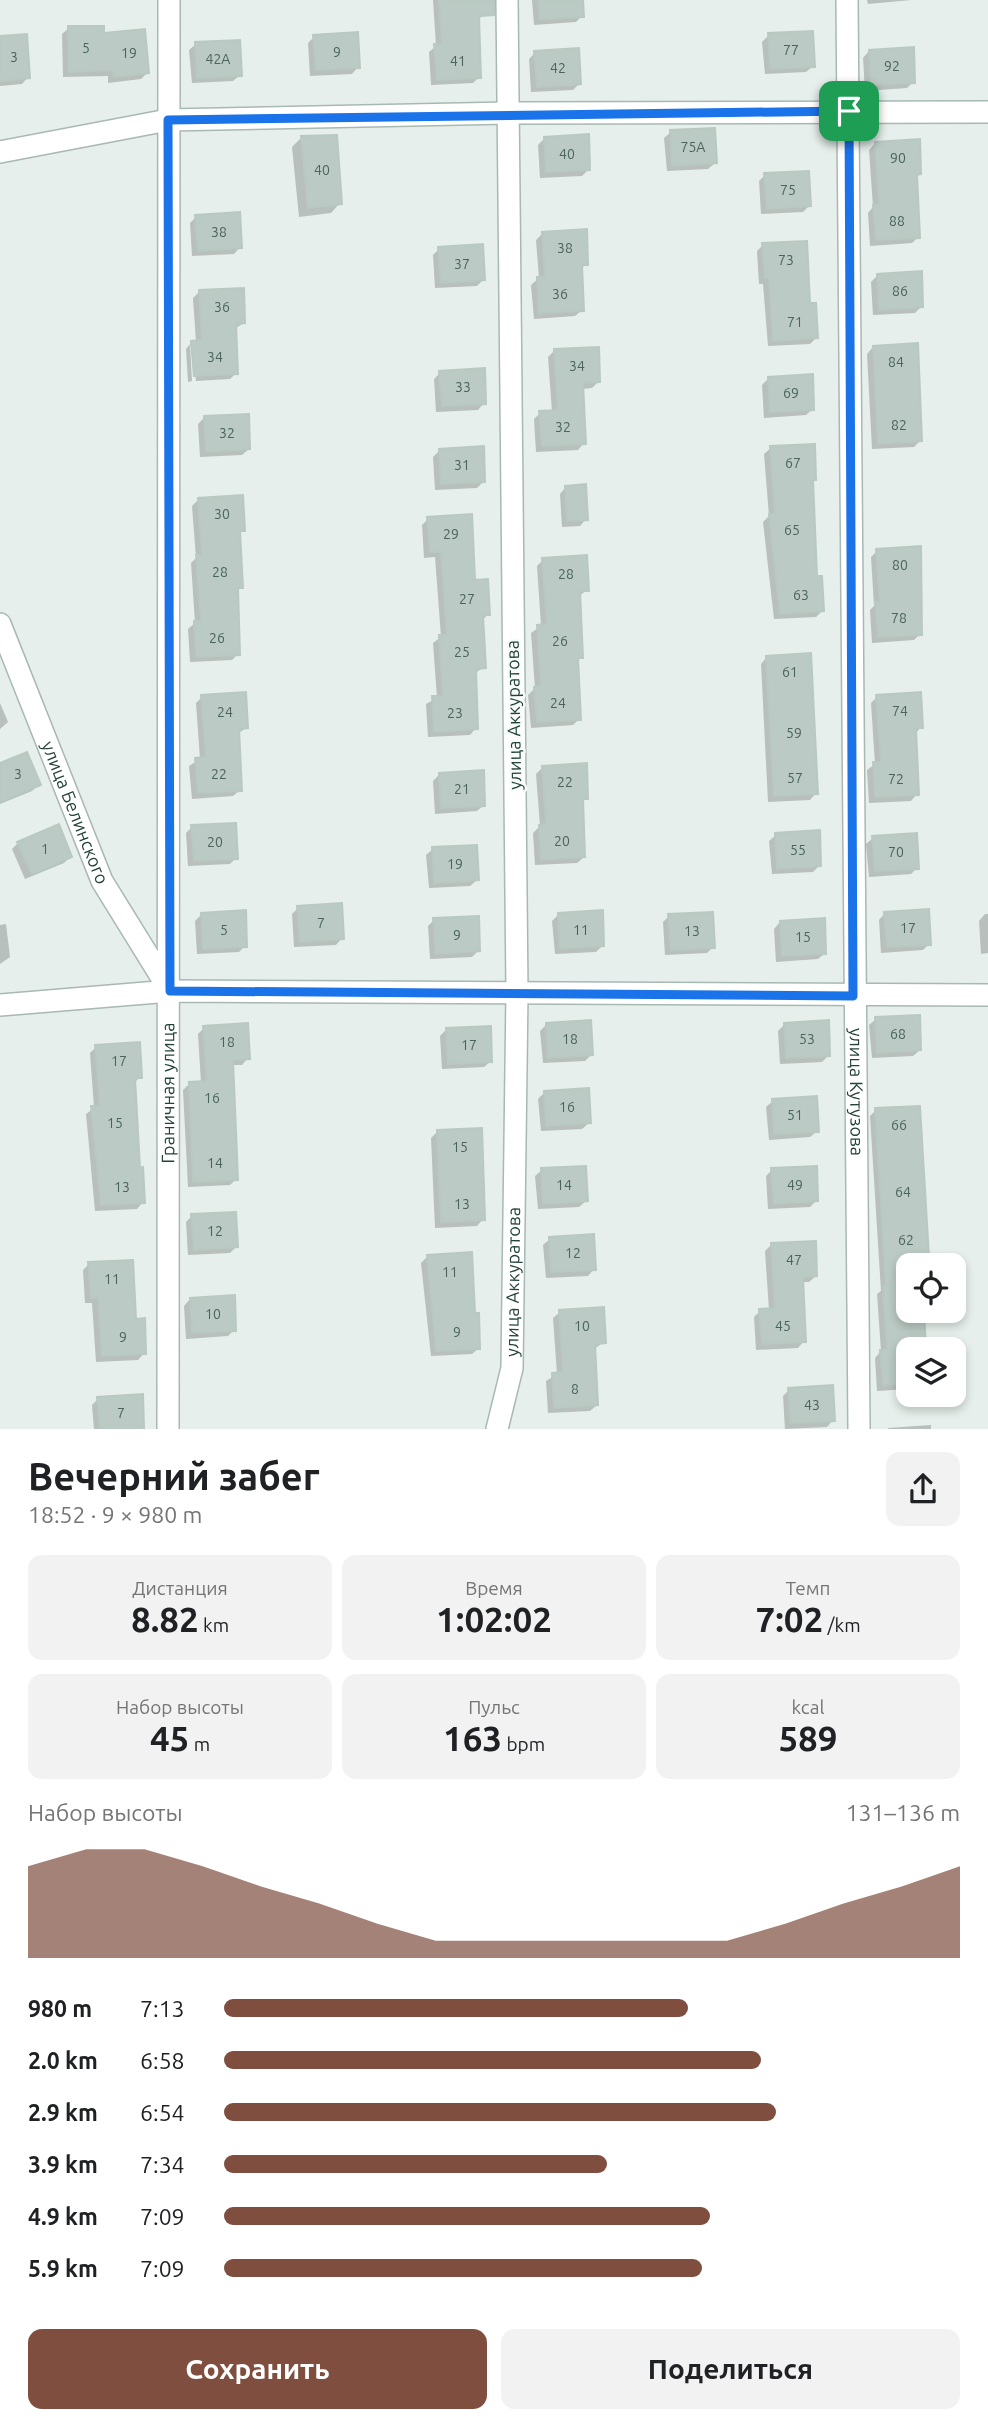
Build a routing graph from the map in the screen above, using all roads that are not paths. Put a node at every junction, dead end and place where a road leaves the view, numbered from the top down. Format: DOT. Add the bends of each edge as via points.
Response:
graph roads {
  1 [pos="169,0"];
  2 [pos="507,0"];
  3 [pos="847,0"];
  4 [pos="849,111"];
  5 [pos="988,112"];
  6 [pos="508,114"];
  7 [pos="168,120"];
  8 [pos="0,152"];
  9 [pos="0,624"];
  10 [pos="170,991"];
  11 [pos="517,992"];
  12 [pos="988,995"];
  13 [pos="853,996"];
  14 [pos="0,1005"];
  15 [pos="168,1429"];
  16 [pos="497,1429"];
  17 [pos="859,1429"];
  1 -- 7 [label="street, Граничная улица"];
  2 -- 6 [label="street, улица Аккуратова"];
  3 -- 4 [label="street, улица Кутузова"];
  4 -- 5 [label="street"];
  4 -- 6 [label="street"];
  4 -- 13 [label="street, улица Кутузова"];
  6 -- 7 [label="street"];
  6 -- 11 [label="street, улица Аккуратова"];
  7 -- 8 [label="street"];
  7 -- 10 [label="street, Граничная улица"];
  9 -- 10 [label="street, улица Белинского" via="102,881"];
  10 -- 11 [label="street"];
  10 -- 14 [label="street"];
  10 -- 15 [label="street, Граничная улица"];
  11 -- 13 [label="street"];
  11 -- 16 [label="street, улица Аккуратова" via="512,1367"];
  12 -- 13 [label="street"];
  13 -- 17 [label="street, улица Кутузова"];
}
